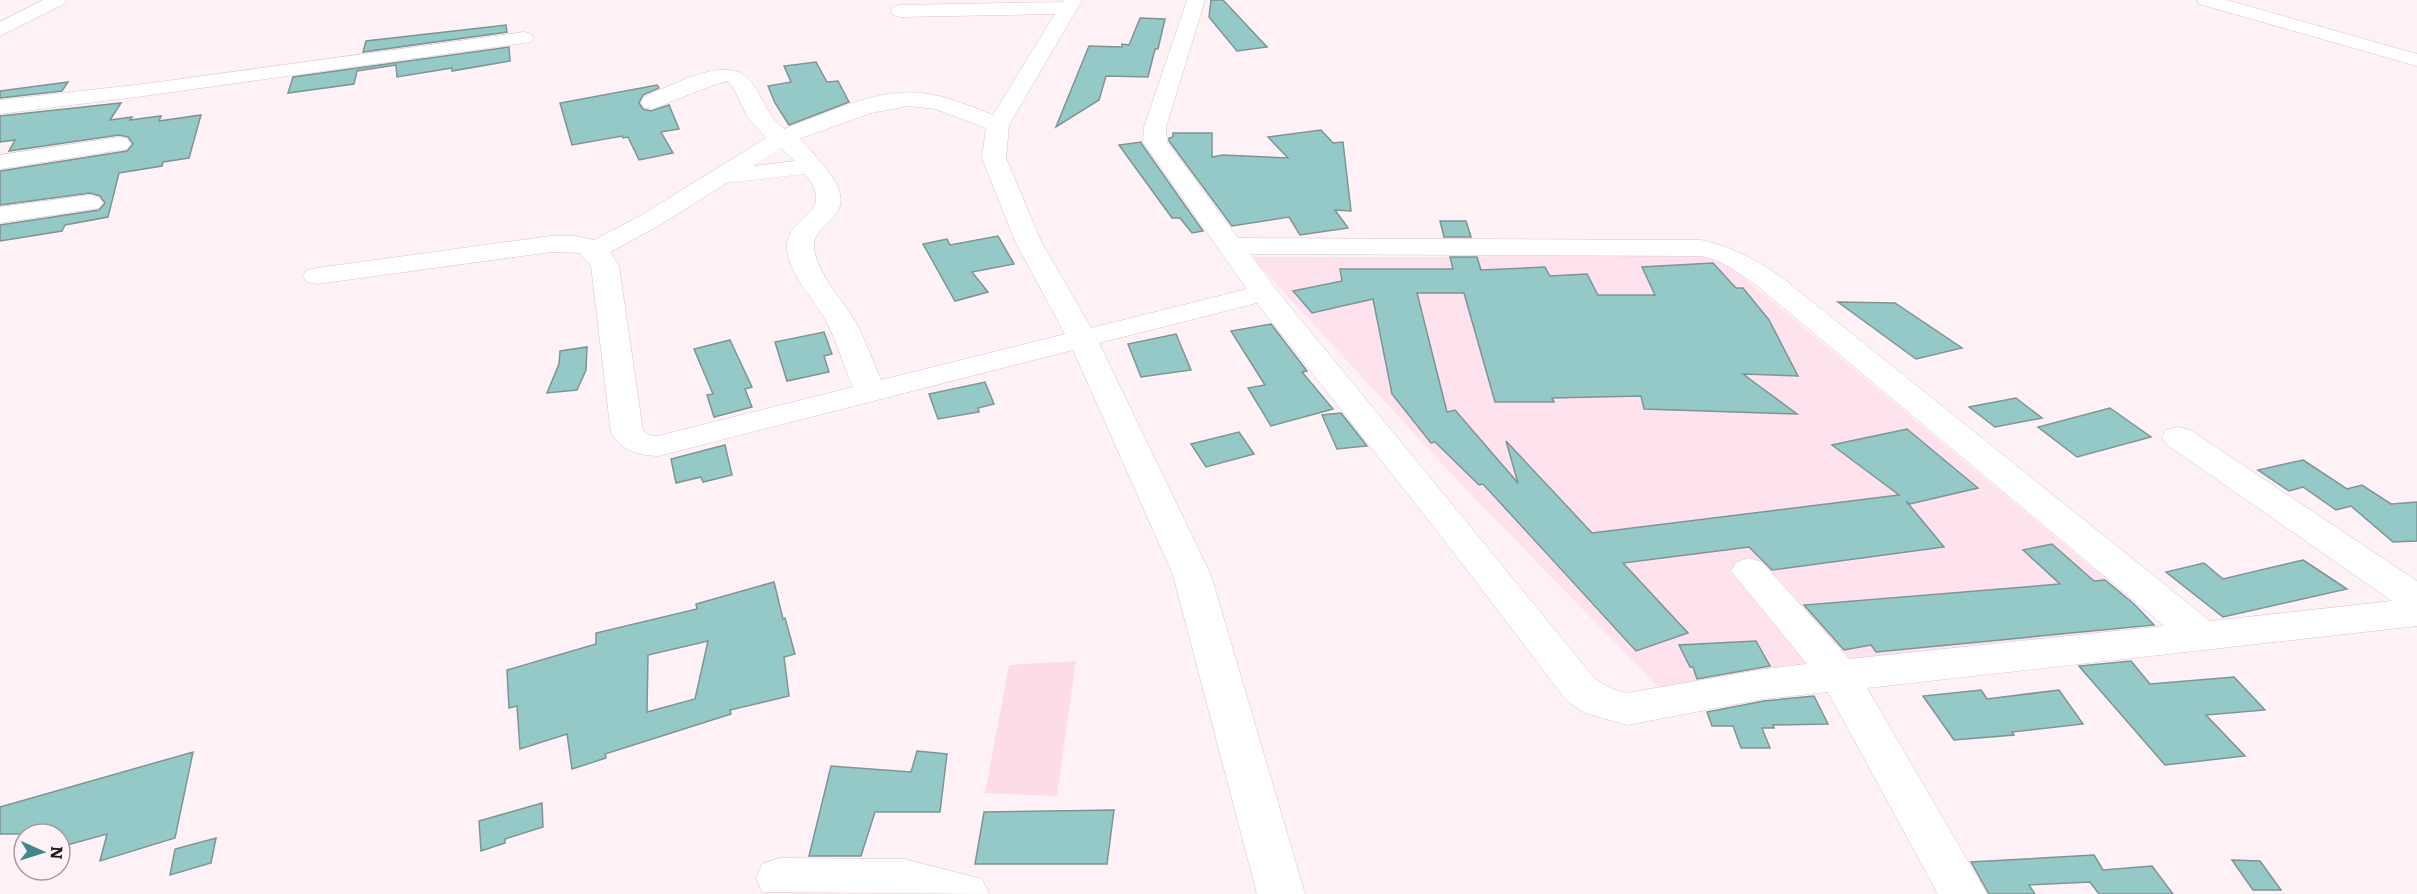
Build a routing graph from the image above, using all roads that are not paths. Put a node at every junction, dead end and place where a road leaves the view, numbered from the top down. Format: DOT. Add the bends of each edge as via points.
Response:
graph roads {
  1 [pos="57,0"];
  2 [pos="1196,0"];
  3 [pos="2206,0"];
  4 [pos="1071,4"];
  5 [pos="900,11"];
  6 [pos="0,30"];
  7 [pos="524,38"];
  8 [pos="2417,60"];
  9 [pos="652,102"];
  10 [pos="0,107"];
  11 [pos="998,125"];
  12 [pos="781,138"];
  13 [pos="119,144"];
  14 [pos="0,162"];
  15 [pos="812,166"];
  16 [pos="718,178"];
  17 [pos="90,202"];
  18 [pos="0,215"];
  19 [pos="1230,246"];
  20 [pos="595,250"];
  21 [pos="317,276"];
  22 [pos="1264,293"];
  23 [pos="1082,338"];
  24 [pos="871,392"];
  25 [pos="2178,436"];
  26 [pos="1749,571"];
  27 [pos="2412,596"];
  28 [pos="2200,634"];
  29 [pos="1839,675"];
  30 [pos="778,878"];
  31 [pos="964,894"];
  32 [pos="1281,894"];
  33 [pos="1963,894"];
  1 -- 6 [label="street"];
  2 -- 19 [label="street" via="1155,127 1155,142"];
  3 -- 8 [label="street"];
  4 -- 5 [label="street"];
  4 -- 11 [label="street"];
  7 -- 10 [label="street"];
  9 -- 12 [label="street" via="731,75 739,79 758,116"];
  11 -- 12 [label="street" via="947,105 909,99 878,105"];
  11 -- 23 [label="street" via="994,158 1023,231"];
  12 -- 15 [label="street"];
  12 -- 16 [label="street"];
  13 -- 14 [label="street"];
  15 -- 16 [label="street"];
  15 -- 24 [label="street" via="828,188 829,201 825,213 803,237 800,247 807,267 841,323"];
  16 -- 20 [label="street"];
  17 -- 18 [label="street"];
  19 -- 22 [label="street"];
  19 -- 28 [label="street" via="1718,250 1770,282"];
  20 -- 21 [label="street" via="572,243 551,244"];
  20 -- 24 [label="street" via="605,266 627,433 633,441 642,445 674,443"];
  22 -- 23 [label="street"];
  22 -- 29 [label="street" via="1581,690 1600,702 1627,709"];
  23 -- 24 [label="street"];
  23 -- 32 [label="street" via="1192,575"];
  25 -- 27 [label="street"];
  26 -- 29 [label="street"];
  27 -- 28 [label="street"];
  28 -- 29 [label="street"];
  29 -- 33 [label="street"];
  30 -- 31 [label="street" via="904,879"];
}
